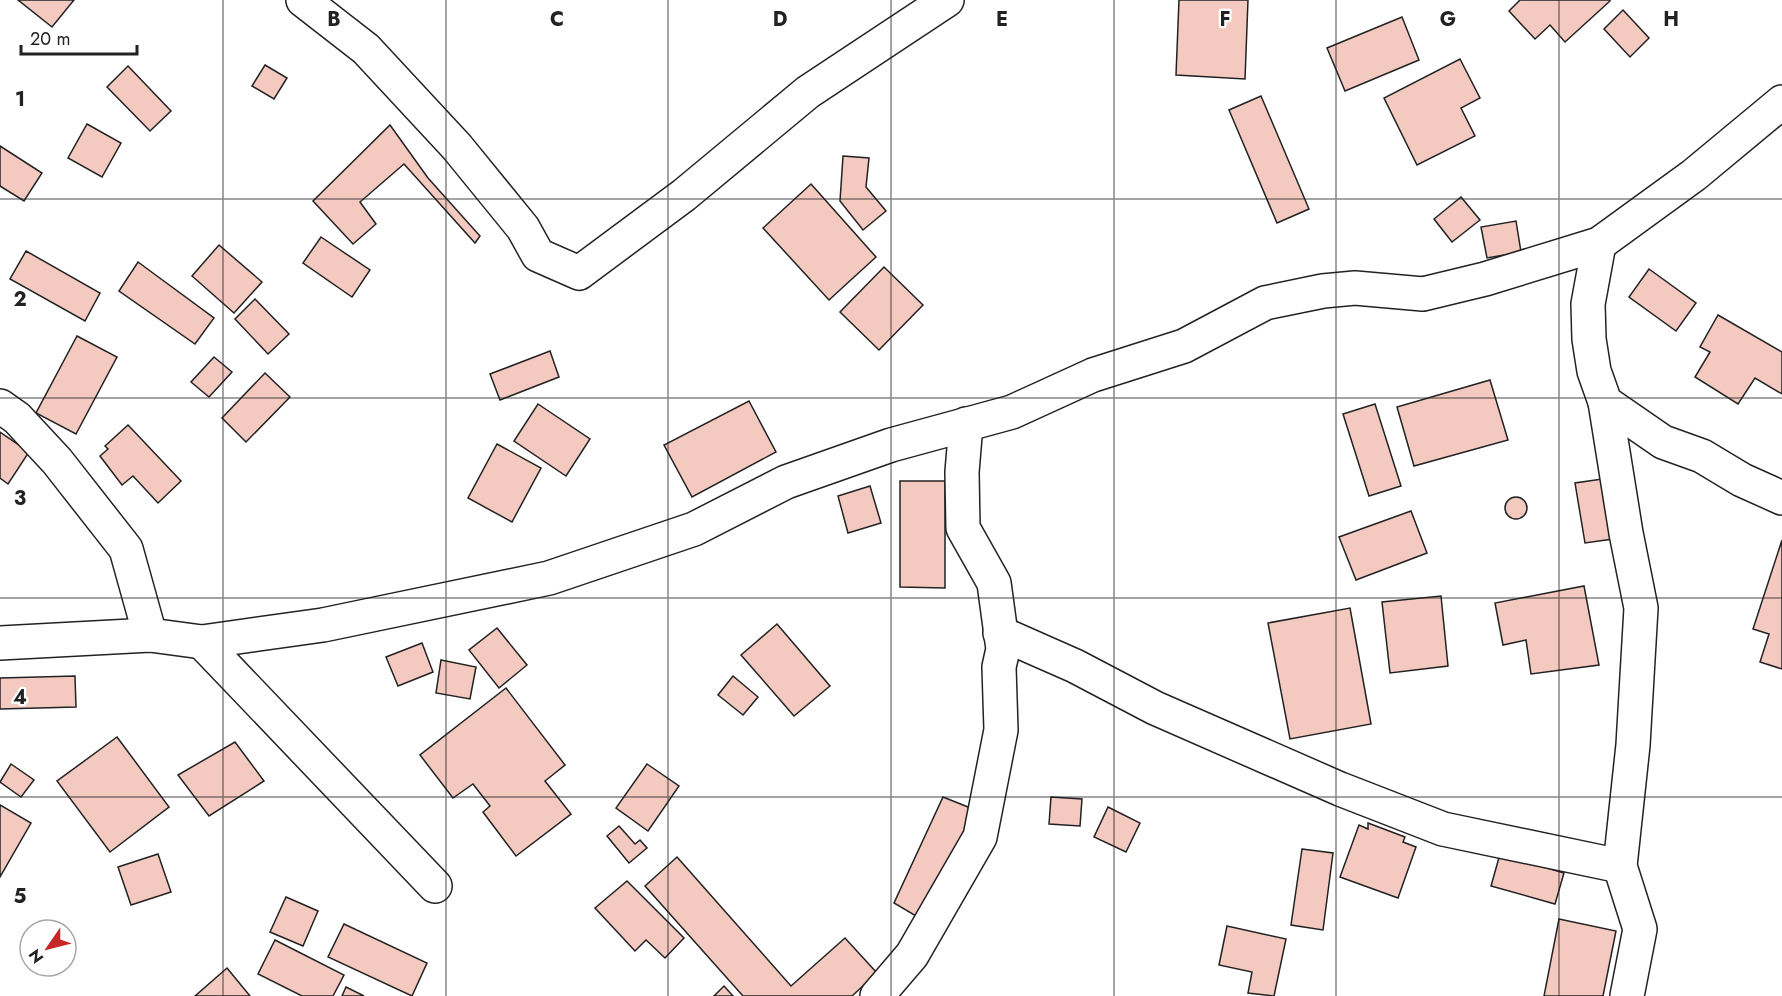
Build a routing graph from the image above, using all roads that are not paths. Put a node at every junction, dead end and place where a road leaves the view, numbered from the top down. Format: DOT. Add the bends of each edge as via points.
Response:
graph roads {
  1 [pos="303,0"];
  2 [pos="947,0"];
  3 [pos="1782,102"];
  4 [pos="1599,244"];
  5 [pos="1605,402"];
  6 [pos="0,406"];
  7 [pos="966,424"];
  8 [pos="1782,498"];
  9 [pos="1000,633"];
  10 [pos="150,635"];
  11 [pos="202,642"];
  12 [pos="0,644"];
  13 [pos="1620,866"];
  14 [pos="435,886"];
  15 [pos="877,996"];
  16 [pos="1627,996"];
  1 -- 2 [label="street" via="366,49 457,147 523,228 538,255 579,273 640,230 808,92"];
  3 -- 4 [label="street" via="1694,175"];
  4 -- 5 [label="street" via="1588,304 1594,371"];
  4 -- 7 [label="street" via="1423,294 1355,288 1265,303 1184,346 1093,375 1012,412"];
  5 -- 8 [label="street" via="1663,442 1702,456"];
  5 -- 13 [label="street" via="1641,608 1633,745"];
  6 -- 10 [label="street" via="17,418 57,461 126,549"];
  7 -- 9 [label="street" via="963,528 994,583"];
  7 -- 11 [label="street" via="891,445 786,482 694,529 549,578 322,625"];
  9 -- 13 [label="street" via="1076,666 1155,708 1340,789 1443,829"];
  9 -- 15 [label="street" via="1001,730 980,837 912,955"];
  10 -- 11 [label="street"];
  10 -- 12 [label="street"];
  11 -- 14 [label="street"];
  13 -- 16 [label="street" via="1640,929"];
}
